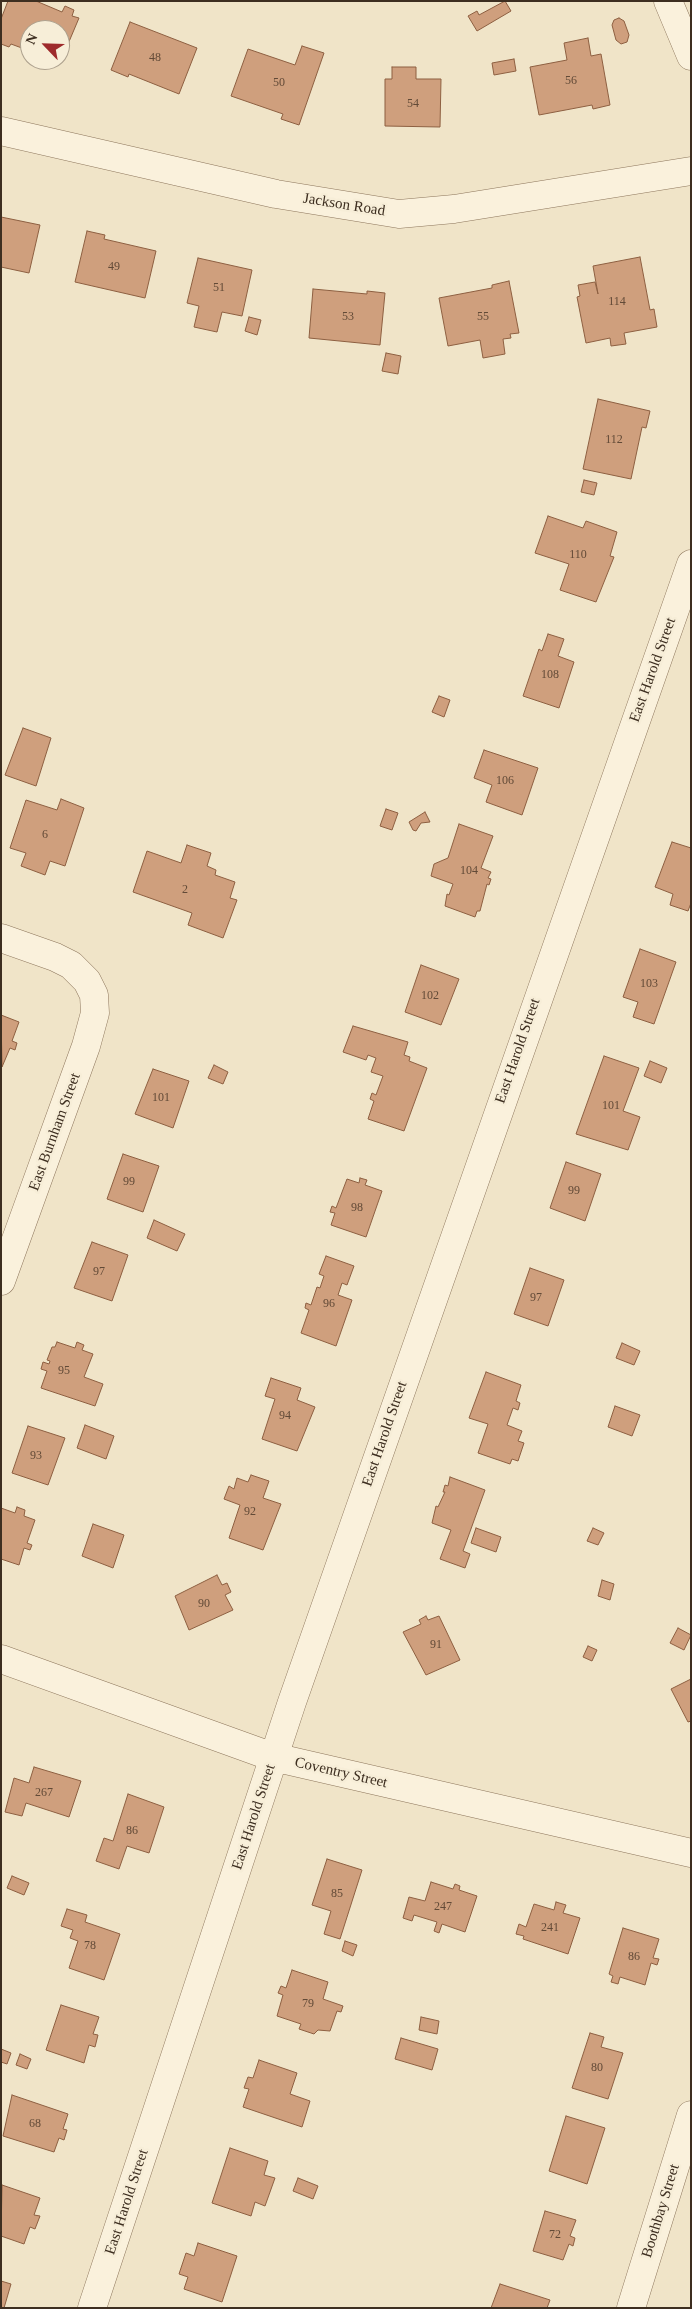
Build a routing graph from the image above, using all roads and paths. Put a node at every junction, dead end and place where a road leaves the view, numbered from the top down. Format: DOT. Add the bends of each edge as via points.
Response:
graph roads {
  1 [pos="668,1"];
  2 [pos="691,56"];
  3 [pos="1,131"];
  4 [pos="691,171"];
  5 [pos="691,564"];
  6 [pos="1,938"];
  7 [pos="1,1281"];
  8 [pos="1,1659"];
  9 [pos="273,1757"];
  10 [pos="691,1853"];
  11 [pos="691,2115"];
  12 [pos="92,2308"];
  13 [pos="631,2308"];
  1 -- 2 [label="street"];
  3 -- 4 [label="street, Jackson Road" via="276,194 399,214 454,209"];
  5 -- 9 [label="street, East Harold Street"];
  6 -- 7 [label="street, East Burnham Street" via="71,965 87,981 94,995 95,1012 86,1046"];
  8 -- 9 [label="street, Coventry Street"];
  9 -- 10 [label="street, Coventry Street"];
  9 -- 12 [label="street, East Harold Street"];
  11 -- 13 [label="street, Boothbay Street"];
}
